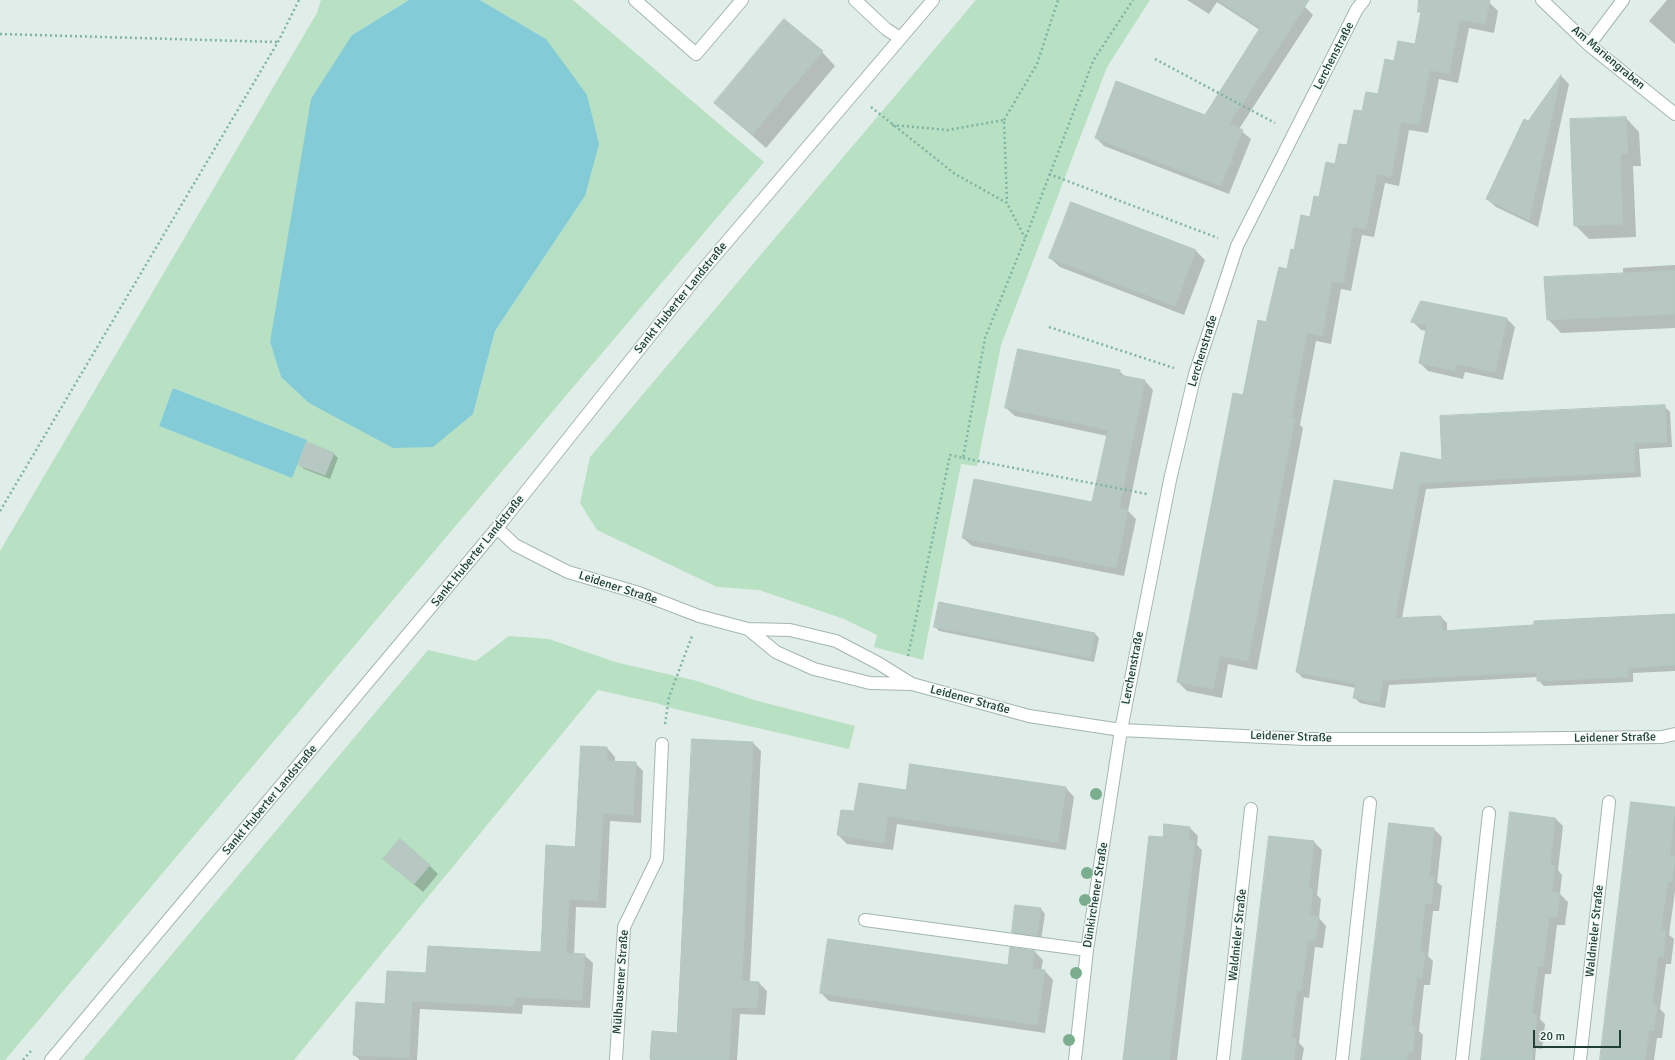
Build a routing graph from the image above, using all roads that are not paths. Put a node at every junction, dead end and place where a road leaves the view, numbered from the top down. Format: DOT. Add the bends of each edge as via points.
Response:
graph roads {
  1 [pos="635,0"];
  2 [pos="742,0"];
  3 [pos="855,0"];
  4 [pos="933,0"];
  5 [pos="1364,0"];
  6 [pos="1542,0"];
  7 [pos="1623,0"];
  8 [pos="900,38"];
  9 [pos="1589,45"];
  10 [pos="1675,114"];
  11 [pos="497,528"];
  12 [pos="748,629"];
  13 [pos="907,681"];
  14 [pos="1122,730"];
  15 [pos="1675,734"];
  16 [pos="662,744"];
  17 [pos="1609,802"];
  18 [pos="1370,803"];
  19 [pos="1251,809"];
  20 [pos="1489,813"];
  21 [pos="865,920"];
  22 [pos="1087,950"];
  23 [pos="51,1060"];
  24 [pos="616,1060"];
  25 [pos="1075,1060"];
  26 [pos="1223,1060"];
  27 [pos="1342,1060"];
  28 [pos="1462,1060"];
  29 [pos="1580,1060"];
  1 -- 2 [label="street" via="696,54"];
  3 -- 8 [label="street" via="886,29"];
  4 -- 8 [label="street, Sankt Huberter Landstraße"];
  5 -- 14 [label="street, Lerchenstraße" via="1357,9 1237,246 1195,374 1167,498"];
  6 -- 9 [label="street, Am Mariengraben"];
  7 -- 9 [label="street"];
  8 -- 11 [label="street, Sankt Huberter Landstraße" via="696,278"];
  9 -- 10 [label="street, Am Mariengraben"];
  11 -- 12 [label="street, Leidener Straße" via="515,546 568,572 640,593 699,616"];
  11 -- 23 [label="street, Sankt Huberter Landstraße"];
  12 -- 13 [label="street, Leidener Straße" via="790,630 836,641"];
  12 -- 13 [label="street, Leidener Straße" via="776,652 814,669 870,683"];
  13 -- 14 [label="street, Leidener Straße" via="1029,716"];
  14 -- 15 [label="street, Leidener Straße" via="1311,739 1646,738"];
  14 -- 22 [label="street, Dünkirchener Straße"];
  16 -- 24 [label="street, Mülhausener Straße" via="657,859 624,927"];
  17 -- 29 [label="street, Waldnieler Straße"];
  18 -- 27 [label="street"];
  19 -- 26 [label="street, Waldnieler Straße"];
  20 -- 28 [label="street"];
  21 -- 22 [label="street"];
  22 -- 25 [label="street, Dünkirchener Straße"];
}
